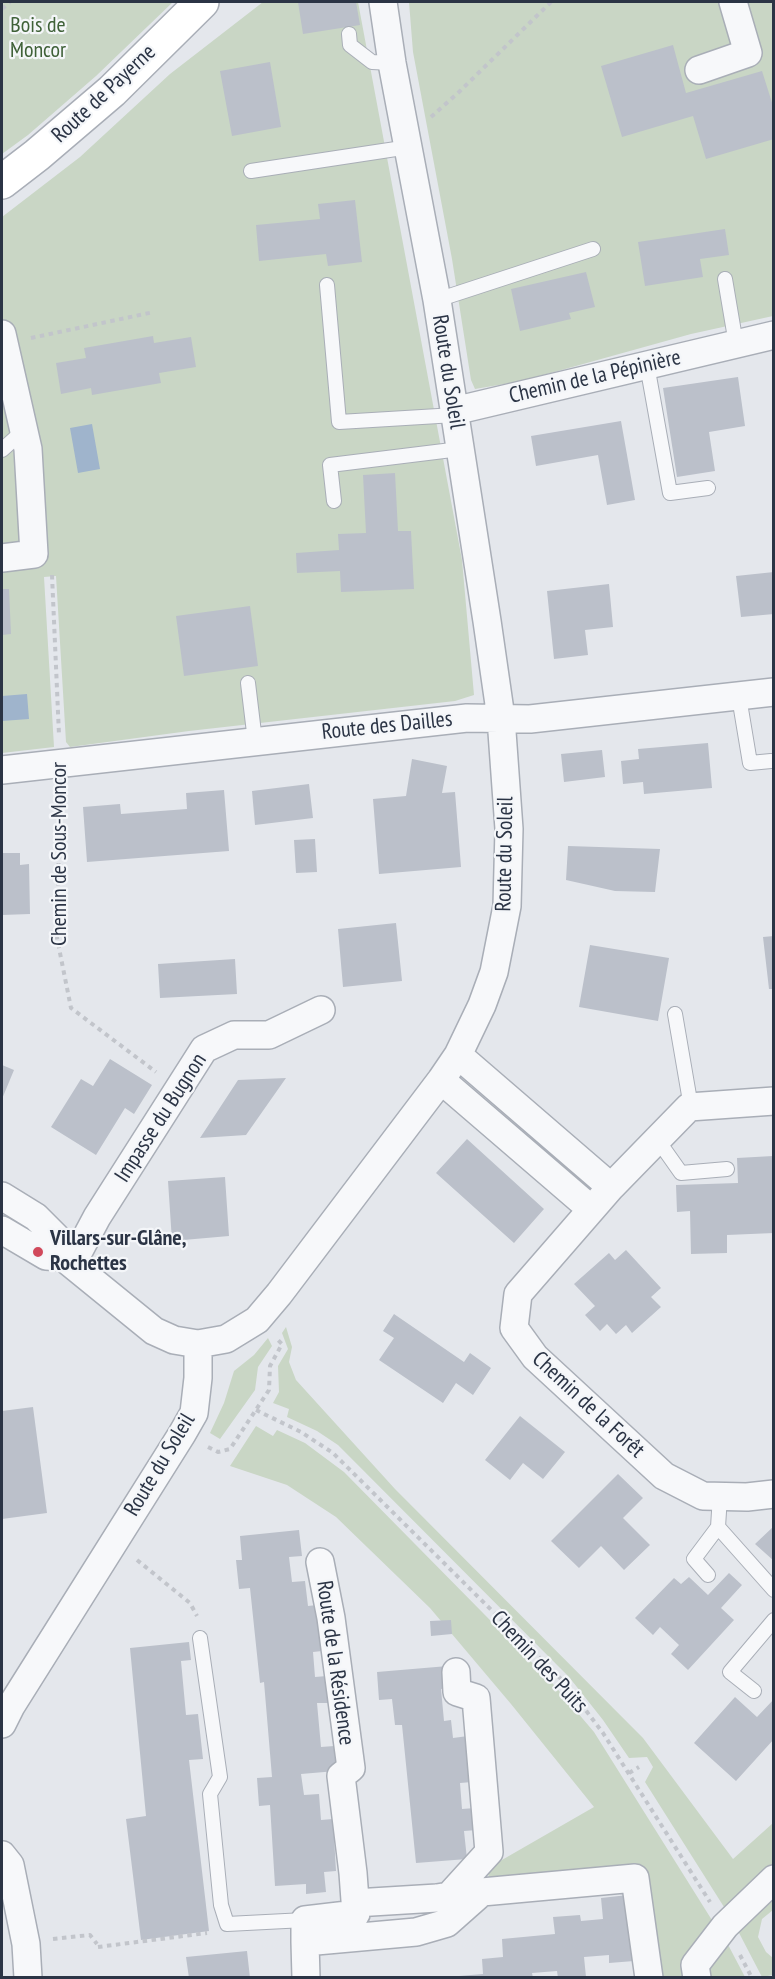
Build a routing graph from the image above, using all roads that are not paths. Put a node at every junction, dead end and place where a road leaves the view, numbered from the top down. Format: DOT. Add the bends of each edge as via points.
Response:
graph roads {
  1 [pos="202,2"];
  2 [pos="383,2"];
  3 [pos="733,2"];
  4 [pos="349,34"];
  5 [pos="392,63"];
  6 [pos="699,70"];
  7 [pos="409,142"];
  8 [pos="251,171"];
  9 [pos="2,182"];
  10 [pos="593,249"];
  11 [pos="725,279"];
  12 [pos="327,285"];
  13 [pos="437,300"];
  14 [pos="774,335"];
  15 [pos="3,340"];
  16 [pos="736,344"];
  17 [pos="647,365"];
  18 [pos="455,413"];
  19 [pos="23,431"];
  20 [pos="460,449"];
  21 [pos="2,450"];
  22 [pos="708,488"];
  23 [pos="334,501"];
  24 [pos="2,558"];
  25 [pos="248,684"];
  26 [pos="774,692"];
  27 [pos="739,697"];
  28 [pos="501,718"];
  29 [pos="255,741"];
  30 [pos="771,761"];
  31 [pos="2,770"];
  32 [pos="321,1010"];
  33 [pos="675,1014"];
  34 [pos="458,1054"];
  35 [pos="441,1080"];
  36 [pos="774,1101"];
  37 [pos="691,1107"];
  38 [pos="657,1139"];
  39 [pos="728,1169"];
  40 [pos="611,1187"];
  41 [pos="2,1196"];
  42 [pos="591,1209"];
  43 [pos="2,1230"];
  44 [pos="67,1261"];
  45 [pos="198,1344"];
  46 [pos="774,1494"];
  47 [pos="720,1496"];
  48 [pos="718,1527"];
  49 [pos="320,1562"];
  50 [pos="708,1575"];
  51 [pos="774,1590"];
  52 [pos="774,1620"];
  53 [pos="200,1638"];
  54 [pos="456,1672"];
  55 [pos="754,1691"];
  56 [pos="2,1724"];
  57 [pos="5,1871"];
  58 [pos="774,1879"];
  59 [pos="355,1903"];
  60 [pos="305,1931"];
  61 [pos="28,1977"];
  62 [pos="306,1977"];
  63 [pos="649,1977"];
  64 [pos="697,1977"];
  1 -- 9 [label="main road, Route de Payerne" via="112,91"];
  2 -- 5 [label="street, Route du Soleil"];
  3 -- 6 [label="street" via="748,53"];
  4 -- 5 [label="lane" via="350,45 372,62"];
  5 -- 7 [label="street, Route du Soleil"];
  7 -- 8 [label="lane"];
  7 -- 13 [label="street, Route du Soleil"];
  10 -- 13 [label="lane"];
  11 -- 16 [label="lane"];
  12 -- 18 [label="lane" via="339,422"];
  13 -- 18 [label="street, Route du Soleil"];
  14 -- 16 [label="street, Chemin de la Pépinière"];
  15 -- 19 [label="street"];
  16 -- 17 [label="street, Chemin de la Pépinière"];
  17 -- 18 [label="street, Chemin de la Pépinière"];
  17 -- 22 [label="lane" via="670,493"];
  18 -- 20 [label="street, Route du Soleil"];
  19 -- 21 [label="lane"];
  19 -- 24 [label="street" via="28,449 34,554"];
  20 -- 23 [label="lane" via="330,465"];
  20 -- 28 [label="street, Route du Soleil"];
  25 -- 29 [label="lane"];
  26 -- 27 [label="street, Route des Dailles"];
  27 -- 28 [label="street, Route des Dailles" via="530,719"];
  27 -- 30 [label="lane" via="750,764"];
  28 -- 29 [label="street, Route des Dailles" via="467,718"];
  28 -- 34 [label="street, Route du Soleil" via="509,829 507,906 494,972"];
  29 -- 31 [label="street, Route des Dailles"];
  32 -- 44 [label="street, Impasse du Bugnon" via="270,1035 234,1035 204,1049"];
  33 -- 37 [label="lane"];
  34 -- 35 [label="street, Route du Soleil"];
  34 -- 40 [label="street"];
  35 -- 42 [label="street"];
  35 -- 45 [label="street, Route du Soleil" via="256,1320 226,1339"];
  36 -- 37 [label="street"];
  37 -- 38 [label="street, Chemin de la Forêt"];
  38 -- 39 [label="lane" via="681,1173"];
  38 -- 40 [label="street, Chemin de la Forêt"];
  40 -- 42 [label="street, Chemin de la Forêt"];
  41 -- 44 [label="street" via="36,1217 58,1239"];
  42 -- 47 [label="street, Chemin de la Forêt" via="518,1294 514,1328 535,1357 664,1476 703,1496"];
  43 -- 44 [label="street" via="46,1256"];
  44 -- 45 [label="street" via="154,1331"];
  45 -- 56 [label="street, Route du Soleil" via="194,1413"];
  46 -- 47 [label="street, Chemin de la Forêt"];
  47 -- 48 [label="lane"];
  48 -- 50 [label="lane" via="694,1559"];
  48 -- 51 [label="lane"];
  49 -- 59 [label="street, Route de la Résidence" via="351,1768 341,1776"];
  52 -- 55 [label="lane" via="730,1672"];
  53 -- 60 [label="lane" via="220,1777 210,1794 221,1905 227,1924"];
  54 -- 59 [label="street" via="457,1692 476,1698 489,1852 449,1896"];
  57 -- 61 [label="street" via="26,1942"];
  58 -- 64 [label="street" via="725,1926 695,1965"];
  59 -- 60 [label="street" via="356,1914"];
  60 -- 62 [label="street"];
  60 -- 63 [label="street" via="416,1932 447,1923 482,1892 635,1878"];
}
